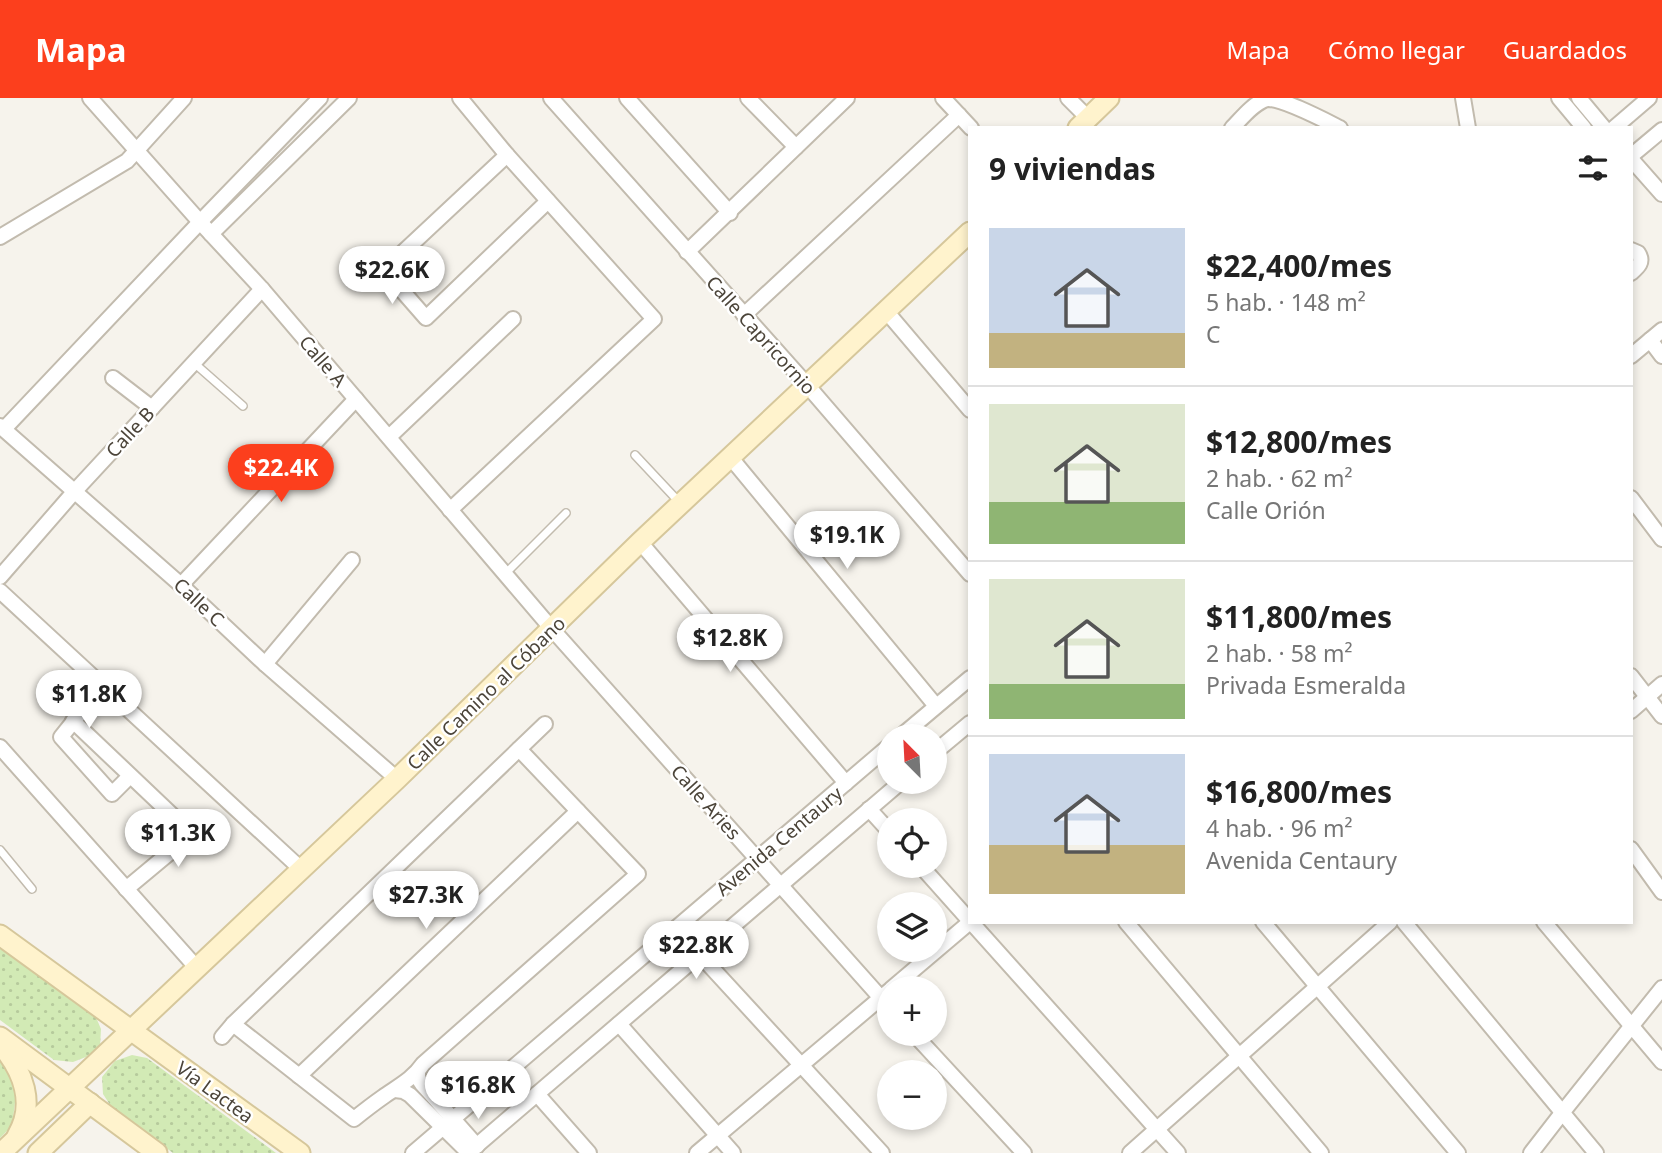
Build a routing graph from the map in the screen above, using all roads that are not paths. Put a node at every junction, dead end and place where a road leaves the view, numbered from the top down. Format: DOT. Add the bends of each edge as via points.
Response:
graph roads {
  1 [pos="90,98"];
  2 [pos="184,98"];
  3 [pos="320,98"];
  4 [pos="349,98"];
  5 [pos="460,98"];
  6 [pos="551,98"];
  7 [pos="627,98"];
  8 [pos="748,98"];
  9 [pos="847,98"];
  10 [pos="943,98"];
  11 [pos="1068,98"];
  12 [pos="1109,98"];
  13 [pos="1463,98"];
  14 [pos="1559,98"];
  15 [pos="1579,98"];
  16 [pos="1649,98"];
  17 [pos="959,115"];
  18 [pos="1083,123"];
  19 [pos="969,126"];
  20 [pos="1234,126"];
  21 [pos="1336,126"];
  22 [pos="1467,126"];
  23 [pos="1582,126"];
  24 [pos="1602,126"];
  25 [pos="1616,126"];
  26 [pos="1662,130"];
  27 [pos="796,147"];
  28 [pos="508,155"];
  29 [pos="1633,155"];
  30 [pos="132,156"];
  31 [pos="1633,159"];
  32 [pos="1662,194"];
  33 [pos="548,201"];
  34 [pos="730,213"];
  35 [pos="200,222"];
  36 [pos="211,234"];
  37 [pos="968,234"];
  38 [pos="0,237"];
  39 [pos="1633,251"];
  40 [pos="687,252"];
  41 [pos="1633,271"];
  42 [pos="262,289"];
  43 [pos="886,311"];
  44 [pos="744,315"];
  45 [pos="513,319"];
  46 [pos="1662,330"];
  47 [pos="1650,340"];
  48 [pos="1633,354"];
  49 [pos="1662,356"];
  50 [pos="193,362"];
  51 [pos="113,378"];
  52 [pos="807,385"];
  53 [pos="356,399"];
  54 [pos="243,407"];
  55 [pos="152,408"];
  56 [pos="968,408"];
  57 [pos="2,428"];
  58 [pos="389,438"];
  59 [pos="635,455"];
  60 [pos="731,458"];
  61 [pos="74,492"];
  62 [pos="1633,501"];
  63 [pos="680,504"];
  64 [pos="450,510"];
  65 [pos="566,513"];
  66 [pos="1662,539"];
  67 [pos="640,542"];
  68 [pos="352,560"];
  69 [pos="968,572"];
  70 [pos="505,574"];
  71 [pos="0,577"];
  72 [pos="181,585"];
  73 [pos="0,590"];
  74 [pos="552,629"];
  75 [pos="265,664"];
  76 [pos="1633,679"];
  77 [pos="968,680"];
  78 [pos="1662,684"];
  79 [pos="1647,697"];
  80 [pos="89,702"];
  81 [pos="936,706"];
  82 [pos="1633,709"];
  83 [pos="1662,716"];
  84 [pos="74,721"];
  85 [pos="545,724"];
  86 [pos="915,724"];
  87 [pos="966,732"];
  88 [pos="947,744"];
  89 [pos="0,747"];
  90 [pos="519,749"];
  91 [pos="877,756"];
  92 [pos="130,776"];
  93 [pos="397,779"];
  94 [pos="846,783"];
  95 [pos="887,794"];
  96 [pos="869,809"];
  97 [pos="578,811"];
  98 [pos="877,818"];
  99 [pos="211,823"];
  100 [pos="192,834"];
  101 [pos="0,849"];
  102 [pos="1633,852"];
  103 [pos="757,859"];
  104 [pos="301,869"];
  105 [pos="932,878"];
  106 [pos="780,885"];
  107 [pos="126,888"];
  108 [pos="32,889"];
  109 [pos="1662,892"];
  110 [pos="968,920"];
  111 [pos="968,924"];
  112 [pos="972,924"];
  113 [pos="1128,924"];
  114 [pos="1265,924"];
  115 [pos="1388,924"];
  116 [pos="1406,924"];
  117 [pos="1546,924"];
  118 [pos="0,934"];
  119 [pos="700,955"];
  120 [pos="196,967"];
  121 [pos="910,976"];
  122 [pos="877,985"];
  123 [pos="1318,987"];
  124 [pos="1662,988"];
  125 [pos="877,1005"];
  126 [pos="233,1024"];
  127 [pos="619,1024"];
  128 [pos="1631,1026"];
  129 [pos="130,1030"];
  130 [pos="0,1037"];
  131 [pos="222,1037"];
  132 [pos="0,1044"];
  133 [pos="925,1046"];
  134 [pos="1238,1056"];
  135 [pos="1662,1062"];
  136 [pos="800,1065"];
  137 [pos="418,1071"];
  138 [pos="299,1076"];
  139 [pos="70,1088"];
  140 [pos="395,1090"];
  141 [pos="537,1094"];
  142 [pos="90,1103"];
  143 [pos="1562,1113"];
  144 [pos="447,1123"];
  145 [pos="1157,1128"];
  146 [pos="717,1136"];
  147 [pos="7,1147"];
  148 [pos="471,1151"];
  149 [pos="38,1153"];
  150 [pos="157,1153"];
  151 [pos="300,1153"];
  152 [pos="412,1153"];
  153 [pos="589,1153"];
  154 [pos="697,1153"];
  155 [pos="733,1153"];
  156 [pos="881,1153"];
  157 [pos="1024,1153"];
  158 [pos="1130,1153"];
  159 [pos="1178,1153"];
  160 [pos="1321,1153"];
  161 [pos="1458,1153"];
  162 [pos="1531,1153"];
  163 [pos="1596,1153"];
  1 -- 30 [label="street, Calle A"];
  2 -- 30 [label="street"];
  3 -- 35 [label="street"];
  4 -- 36 [label="street"];
  5 -- 28 [label="street"];
  6 -- 40 [label="street, Calle Capricornio"];
  7 -- 34 [label="street"];
  8 -- 27 [label="street"];
  9 -- 27 [label="street"];
  10 -- 17 [label="street"];
  11 -- 18 [label="street"];
  12 -- 18 [label="street"];
  13 -- 22 [label="street"];
  14 -- 23 [label="street"];
  15 -- 24 [label="street"];
  16 -- 25 [label="street"];
  17 -- 19 [label="street"];
  17 -- 44 [label="street"];
  20 -- 21 [label="street" via="1253,107 1274,99"];
  26 -- 29 [label="street"];
  27 -- 34 [label="street"];
  28 -- 33 [label="street"];
  28 -- 33 [label="street" via="384,270 426,318"];
  30 -- 35 [label="street, Calle A"];
  30 -- 38 [label="street"];
  31 -- 32 [label="street"];
  33 -- 64 [label="street" via="654,319"];
  34 -- 40 [label="street"];
  35 -- 36 [label="street, Calle A"];
  35 -- 57 [label="street"];
  36 -- 42 [label="street, Calle A"];
  37 -- 43 [label="street, Calle Camino al Cóbano"];
  39 -- 41 [label="street" via="1640,259"];
  40 -- 44 [label="street, Calle Capricornio"];
  42 -- 50 [label="street, Calle B"];
  42 -- 53 [label="street, Calle A"];
  43 -- 52 [label="street, Calle Camino al Cóbano"];
  43 -- 56 [label="street"];
  44 -- 52 [label="street, Calle Capricornio"];
  45 -- 58 [label="street"];
  46 -- 47 [label="street"];
  47 -- 48 [label="street"];
  47 -- 49 [label="street"];
  50 -- 54 [label="lane"];
  50 -- 55 [label="street, Calle B"];
  51 -- 55 [label="street"];
  52 -- 60 [label="street, Calle Camino al Cóbano"];
  52 -- 69 [label="street, Calle Capricornio"];
  53 -- 58 [label="street, Calle A"];
  53 -- 72 [label="street"];
  55 -- 61 [label="street, Calle B"];
  57 -- 61 [label="street, Calle C"];
  58 -- 64 [label="street, Calle A"];
  59 -- 63 [label="lane"];
  60 -- 63 [label="street, Calle Camino al Cóbano"];
  60 -- 81 [label="street"];
  61 -- 71 [label="street, Calle B"];
  61 -- 72 [label="street, Calle C"];
  62 -- 66 [label="street"];
  63 -- 67 [label="street, Calle Camino al Cóbano"];
  64 -- 70 [label="street, Calle A"];
  65 -- 70 [label="lane"];
  67 -- 74 [label="street, Calle Camino al Cóbano"];
  67 -- 94 [label="street"];
  68 -- 75 [label="street"];
  70 -- 74 [label="street, Calle A"];
  72 -- 75 [label="street, Calle C"];
  73 -- 104 [label="street"];
  74 -- 93 [label="street, Calle Camino al Cóbano"];
  74 -- 103 [label="street, Calle Aries"];
  75 -- 93 [label="street, Calle C"];
  76 -- 79 [label="street"];
  77 -- 81 [label="street"];
  78 -- 79 [label="street"];
  79 -- 82 [label="street"];
  79 -- 83 [label="street"];
  80 -- 84 [label="street"];
  81 -- 86 [label="street"];
  84 -- 92 [label="street"];
  84 -- 92 [label="street" via="61,737 111,794"];
  85 -- 90 [label="street"];
  87 -- 88 [label="street"];
  89 -- 107 [label="street"];
  90 -- 97 [label="street"];
  90 -- 126 [label="street"];
  91 -- 94 [label="street, Avenida Centaury"];
  92 -- 100 [label="street"];
  93 -- 104 [label="street, Calle Camino al Cóbano"];
  94 -- 103 [label="street, Avenida Centaury"];
  95 -- 96 [label="street, Avenida Centaury"];
  96 -- 98 [label="street"];
  96 -- 106 [label="street, Avenida Centaury"];
  97 -- 137 [label="street" via="638,874"];
  97 -- 138 [label="street"];
  99 -- 100 [label="street"];
  100 -- 107 [label="street"];
  101 -- 108 [label="lane"];
  102 -- 109 [label="street"];
  103 -- 106 [label="street, Calle Aries"];
  103 -- 144 [label="street, Avenida Centaury"];
  104 -- 120 [label="street, Calle Camino al Cóbano"];
  105 -- 110 [label="street"];
  106 -- 119 [label="street, Avenida Centaury"];
  106 -- 122 [label="street, Calle Aries"];
  107 -- 120 [label="street"];
  111 -- 121 [label="street"];
  112 -- 145 [label="street"];
  113 -- 134 [label="street"];
  114 -- 123 [label="street"];
  115 -- 123 [label="street"];
  116 -- 143 [label="street"];
  117 -- 128 [label="street"];
  118 -- 129 [label="street, Vía Lactea"];
  119 -- 127 [label="street, Avenida Centaury"];
  119 -- 136 [label="street"];
  120 -- 129 [label="street, Calle Camino al Cóbano"];
  123 -- 134 [label="street"];
  123 -- 161 [label="street"];
  124 -- 128 [label="street"];
  125 -- 136 [label="street"];
  126 -- 131 [label="street"];
  126 -- 138 [label="street"];
  127 -- 141 [label="street, Avenida Centaury"];
  127 -- 146 [label="street"];
  128 -- 135 [label="street"];
  128 -- 143 [label="street"];
  129 -- 139 [label="street, Calle Camino al Cóbano"];
  129 -- 151 [label="street, Vía Lactea"];
  130 -- 139 [label="street"];
  132 -- 147 [label="street" via="25,1086 27,1101 21,1129"];
  133 -- 157 [label="street"];
  134 -- 145 [label="street"];
  134 -- 160 [label="street"];
  136 -- 146 [label="street"];
  136 -- 156 [label="street"];
  137 -- 140 [label="street"];
  137 -- 144 [label="street"];
  138 -- 140 [label="street" via="355,1119"];
  139 -- 142 [label="street"];
  139 -- 147 [label="street, Calle Camino al Cóbano"];
  140 -- 144 [label="street" via="410,1095"];
  141 -- 148 [label="street, Avenida Centaury"];
  141 -- 153 [label="street"];
  142 -- 149 [label="street"];
  142 -- 150 [label="street"];
  143 -- 162 [label="street"];
  143 -- 163 [label="street"];
  144 -- 148 [label="street"];
  144 -- 152 [label="street, Avenida Centaury"];
  145 -- 158 [label="street"];
  145 -- 159 [label="street"];
  146 -- 154 [label="street"];
  146 -- 155 [label="street"];
}
